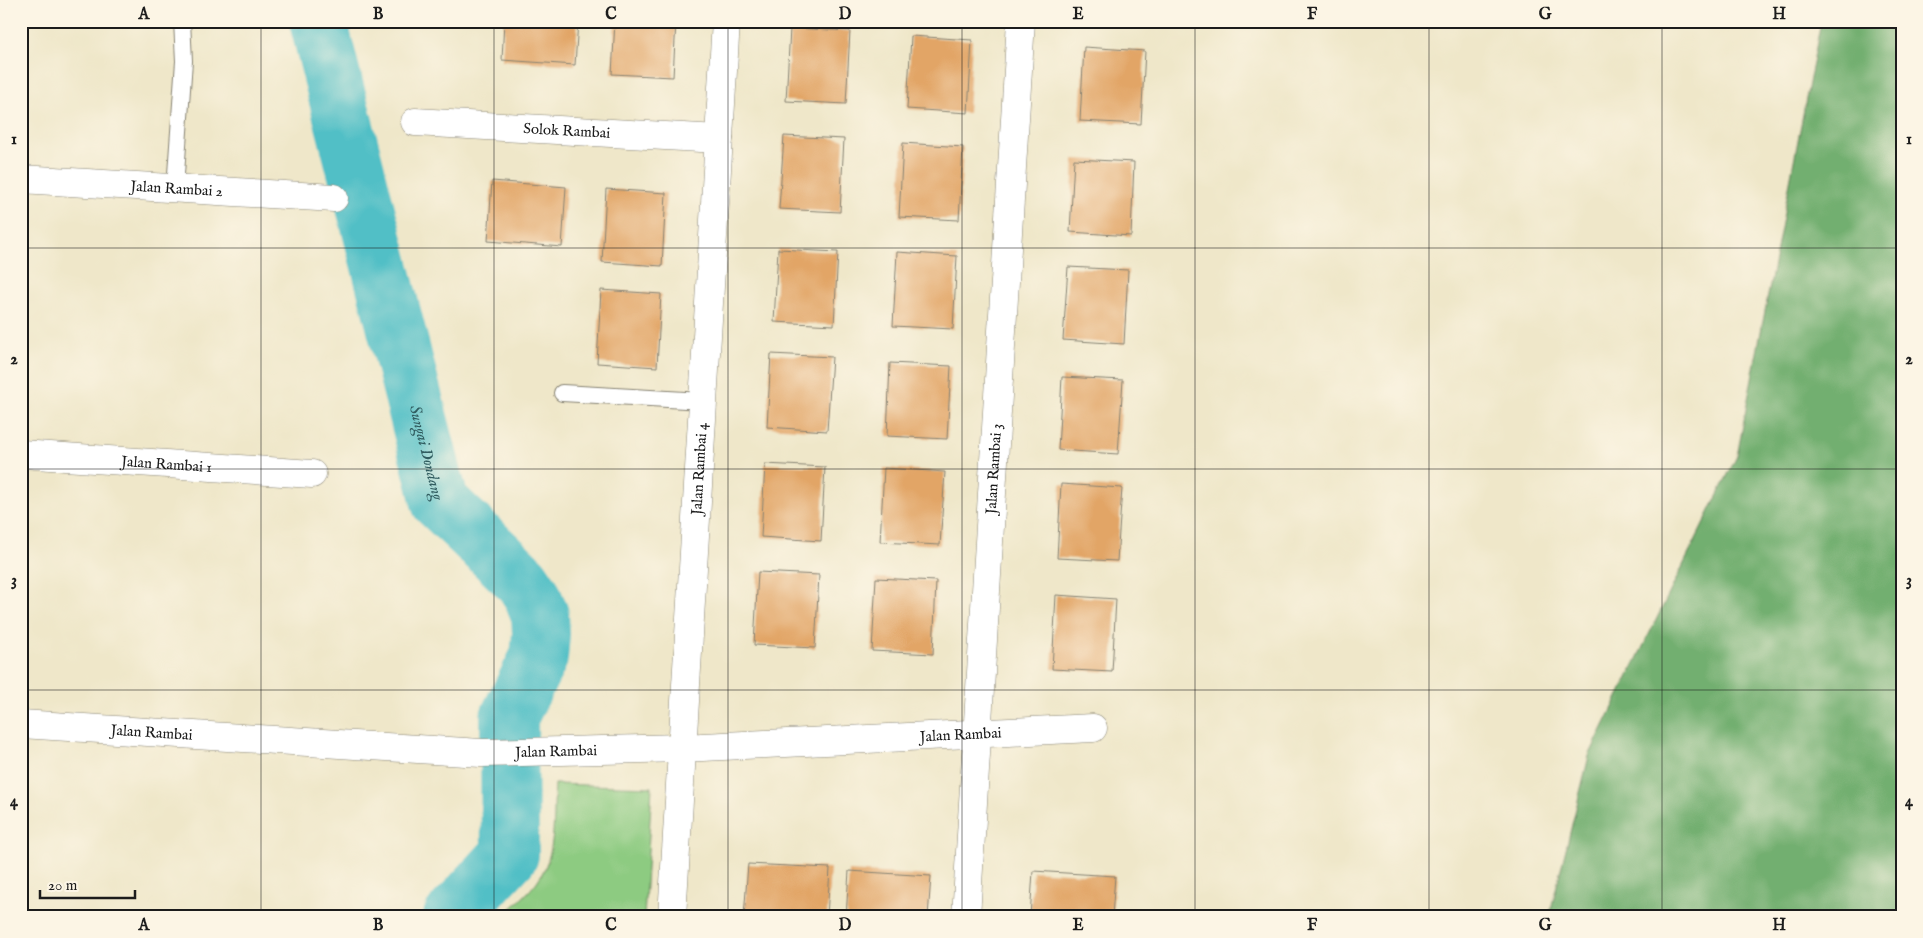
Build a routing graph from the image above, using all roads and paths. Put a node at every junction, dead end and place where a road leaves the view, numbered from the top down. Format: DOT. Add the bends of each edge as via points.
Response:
graph roads {
  1 [pos="182,21"];
  2 [pos="726,21"];
  3 [pos="1021,21"];
  4 [pos="415,122"];
  5 [pos="719,139"];
  6 [pos="21,178"];
  7 [pos="175,188"];
  8 [pos="334,198"];
  9 [pos="562,393"];
  10 [pos="703,401"];
  11 [pos="21,454"];
  12 [pos="312,474"];
  13 [pos="21,724"];
  14 [pos="1092,728"];
  15 [pos="977,732"];
  16 [pos="682,748"];
  17 [pos="672,917"];
  18 [pos="966,917"];
  1 -- 7 [label="lane" via="184,61"];
  2 -- 5 [label="street, Jalan Rambai 4"];
  3 -- 15 [label="street, Jalan Rambai 3"];
  4 -- 5 [label="street, Solok Rambai"];
  5 -- 10 [label="street, Jalan Rambai 4"];
  6 -- 7 [label="street, Jalan Rambai 2"];
  7 -- 8 [label="street, Jalan Rambai 2"];
  9 -- 10 [label="lane"];
  10 -- 16 [label="street, Jalan Rambai 4"];
  11 -- 12 [label="street, Jalan Rambai 1"];
  13 -- 16 [label="street, Jalan Rambai" via="482,753"];
  14 -- 15 [label="street, Jalan Rambai"];
  15 -- 16 [label="street, Jalan Rambai"];
  15 -- 18 [label="street, Jalan Rambai 3"];
  16 -- 17 [label="street, Jalan Rambai 4"];
}
